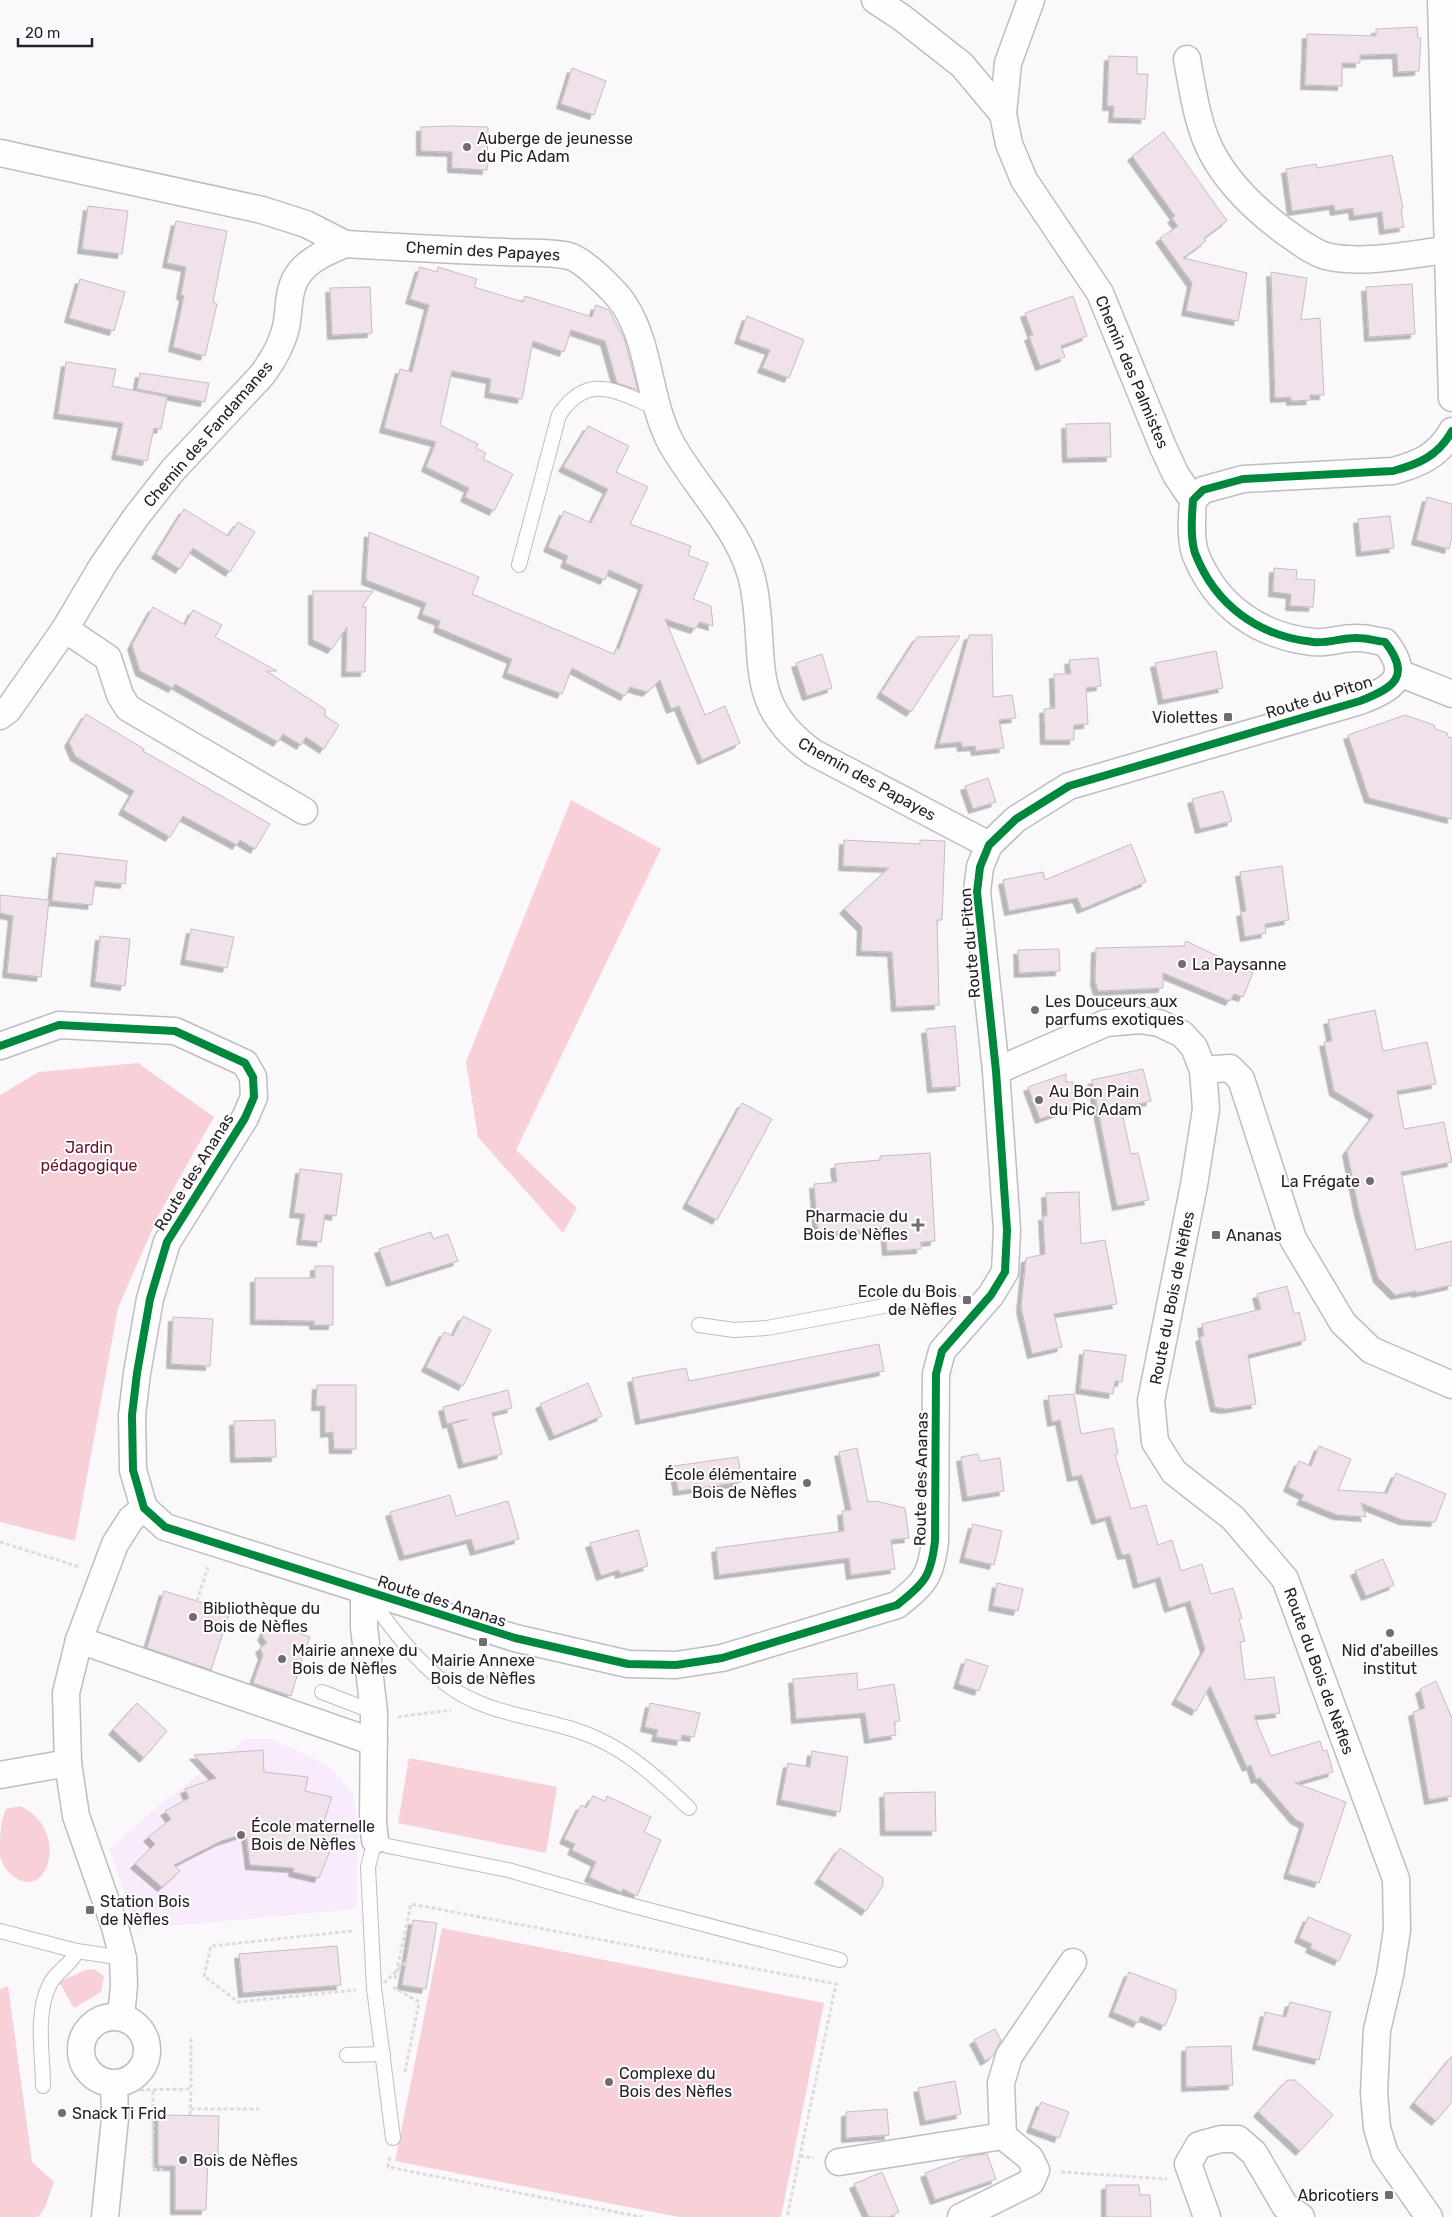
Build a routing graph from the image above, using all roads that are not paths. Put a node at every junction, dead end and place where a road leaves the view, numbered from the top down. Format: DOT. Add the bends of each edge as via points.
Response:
graph roads {
  1 [pos="875,0"];
  2 [pos="1031,0"];
  3 [pos="1441,0"];
  4 [pos="1187,59"];
  5 [pos="1003,114"];
  6 [pos="0,153"];
  7 [pos="345,244"];
  8 [pos="1447,250"];
  9 [pos="1452,398"];
  10 [pos="659,409"];
  11 [pos="1452,431"];
  12 [pos="1193,500"];
  13 [pos="519,565"];
  14 [pos="65,630"];
  15 [pos="1399,673"];
  16 [pos="1452,694"];
  17 [pos="0,716"];
  18 [pos="304,811"];
  19 [pos="989,845"];
  20 [pos="0,1046"];
  21 [pos="1203,1070"];
  22 [pos="996,1071"];
  23 [pos="976,1312"];
  24 [pos="699,1325"];
  25 [pos="1452,1385"];
  26 [pos="144,1508"];
  27 [pos="364,1590"];
  28 [pos="79,1640"];
  29 [pos="322,1692"];
  30 [pos="374,1725"];
  31 [pos="68,1763"];
  32 [pos="0,1775"];
  33 [pos="690,1808"];
  34 [pos="375,1840"];
  35 [pos="0,1931"];
  36 [pos="76,1951"];
  37 [pos="123,1958"];
  38 [pos="840,1960"];
  39 [pos="1073,1962"];
  40 [pos="121,2017"];
  41 [pos="383,2054"];
  42 [pos="347,2055"];
  43 [pos="114,2084"];
  44 [pos="43,2086"];
  45 [pos="1003,2136"];
  46 [pos="393,2138"];
  47 [pos="839,2162"];
  48 [pos="105,2217"];
  49 [pos="961,2217"];
  50 [pos="1207,2217"];
  51 [pos="1301,2217"];
  52 [pos="1429,2217"];
  1 -- 5 [label="street, Chemin des Palmistes" via="962,65"];
  2 -- 5 [label="street, Chemin des Palmistes" via="1008,63"];
  3 -- 8 [label="street"];
  4 -- 8 [label="street" via="1194,101 1206,141 1229,178 1257,211 1302,244 1327,257 1355,260"];
  5 -- 12 [label="street, Chemin des Palmistes" via="1009,144 1024,180 1100,293 1176,475"];
  6 -- 7 [label="street" via="262,210 306,224"];
  7 -- 10 [label="street, Chemin des Papayes" via="570,256 605,282 625,306 640,336"];
  7 -- 14 [label="street, Chemin des Fandamanes" via="310,262 298,274 292,285 286,327 274,360 173,470 136,517"];
  8 -- 9 [label="street"];
  10 -- 13 [label="lane" via="606,388 583,390 569,400 559,415"];
  10 -- 19 [label="street, Chemin des Papayes" via="670,441 735,538 749,565 765,688 772,709 792,738 814,753"];
  11 -- 12 [label="street" via="1445,444 1431,457 1400,469 1242,479 1203,490"];
  12 -- 15 [label="street" via="1195,552 1212,585 1239,615 1275,635 1291,638 1315,642 1358,638 1384,642 1395,655"];
  14 -- 17 [label="street, Chemin des Fandamanes" via="8,710"];
  14 -- 18 [label="street" via="108,658 120,696 128,708"];
  15 -- 16 [label="street"];
  15 -- 19 [label="street, Route du Piton" via="1385,691 1360,701 1069,786 1016,819"];
  19 -- 22 [label="street, Route du Piton" via="980,867 977,892"];
  20 -- 26 [label="street, Route des Ananas" via="59,1025 175,1031 245,1063 252,1077 254,1097 245,1118 167,1242 150,1298 132,1415 133,1470"];
  21 -- 22 [label="street, Route du Bois de Nèfles" via="1194,1047 1182,1034 1159,1023 1140,1020 1106,1023"];
  21 -- 25 [label="street" via="1230,1068 1241,1079 1293,1239 1343,1323 1371,1350"];
  21 -- 52 [label="street, Route du Bois de Nèfles" via="1206,1109 1151,1401 1155,1442 1174,1472 1233,1518 1285,1579 1396,1880 1397,1930 1377,2030 1374,2093 1377,2128 1384,2154"];
  22 -- 23 [label="street, Route des Ananas" via="1007,1230 1005,1272"];
  23 -- 24 [label="lane" via="961,1304 932,1297 767,1328 734,1330"];
  23 -- 27 [label="street, Route des Ananas" via="942,1351 936,1374 932,1567 918,1588 897,1605 722,1658 676,1665 628,1664 515,1638"];
  26 -- 27 [label="street, Route des Ananas" via="165,1527"];
  26 -- 28 [label="street" via="131,1519 115,1544"];
  27 -- 30 [label="street" via="364,1627"];
  27 -- 33 [label="lane" via="397,1636 446,1684 495,1708 594,1737 637,1760"];
  28 -- 30 [label="street"];
  28 -- 31 [label="street" via="66,1693"];
  29 -- 30 [label="lane"];
  30 -- 34 [label="street"];
  31 -- 32 [label="street"];
  31 -- 37 [label="street" via="76,1816"];
  34 -- 38 [label="lane" via="388,1846 508,1870"];
  34 -- 41 [label="lane" via="368,1867"];
  35 -- 36 [label="lane"];
  36 -- 37 [label="lane"];
  36 -- 44 [label="lane" via="71,1963 57,1973 42,2003"];
  37 -- 40 [label="street"];
  39 -- 45 [label="street" via="1009,2056 1001,2083"];
  40 -- 43 [label="street" via="141,2030 147,2052 143,2066 136,2074"];
  40 -- 43 [label="street" via="109,2017 91,2025 80,2043 80,2055 92,2076"];
  41 -- 42 [label="lane"];
  41 -- 46 [label="lane"];
  43 -- 48 [label="street" via="115,2118"];
  45 -- 47 [label="street"];
  45 -- 49 [label="street" via="1030,2158 1036,2170 1031,2182"];
  50 -- 51 [label="street" via="1188,2164 1199,2145 1221,2138 1238,2139 1254,2154 1285,2206"];
}
